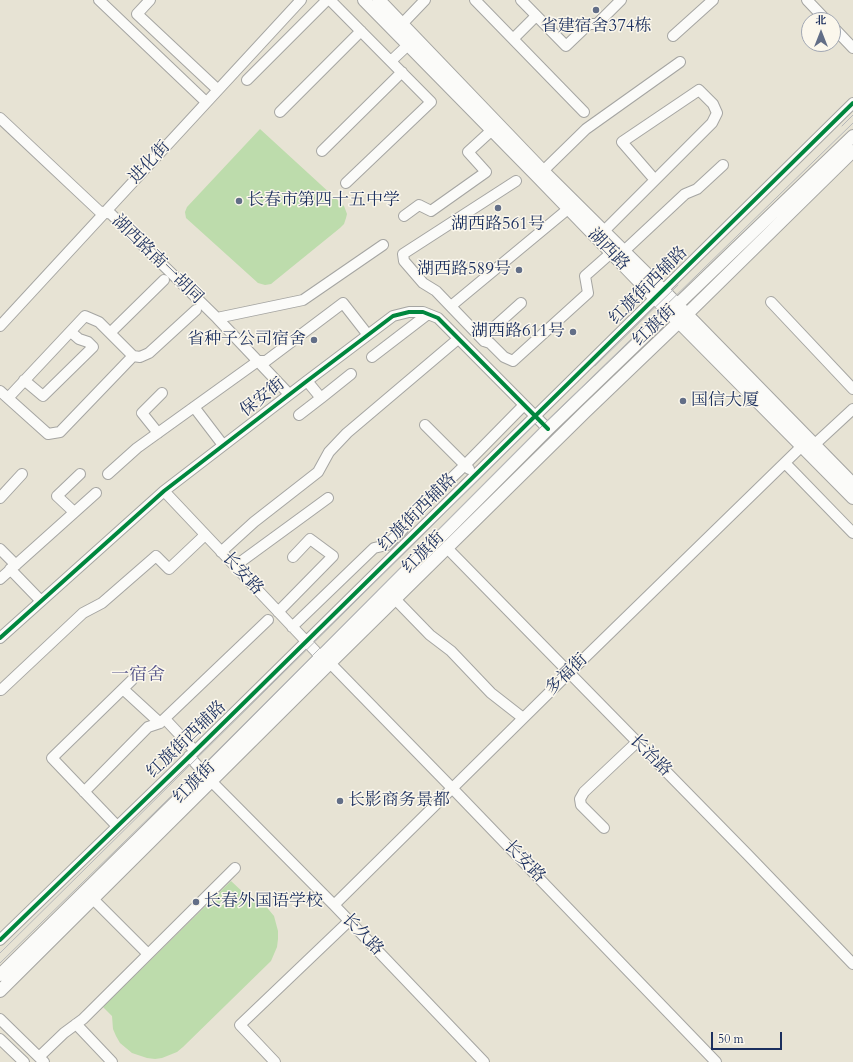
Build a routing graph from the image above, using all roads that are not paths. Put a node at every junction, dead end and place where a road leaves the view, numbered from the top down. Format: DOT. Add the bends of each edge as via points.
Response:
graph roads {
  1 [pos="100,0"];
  2 [pos="150,0"];
  3 [pos="301,0"];
  4 [pos="327,0"];
  5 [pos="330,0"];
  6 [pos="364,0"];
  7 [pos="379,0"];
  8 [pos="425,0"];
  9 [pos="475,0"];
  10 [pos="521,0"];
  11 [pos="713,0"];
  12 [pos="807,0"];
  13 [pos="617,1"];
  14 [pos="818,12"];
  15 [pos="536,16"];
  16 [pos="402,24"];
  17 [pos="361,31"];
  18 [pos="841,35"];
  19 [pos="673,36"];
  20 [pos="513,39"];
  21 [pos="408,45"];
  22 [pos="853,48"];
  23 [pos="391,62"];
  24 [pos="680,62"];
  25 [pos="402,72"];
  26 [pos="247,80"];
  27 [pos="218,90"];
  28 [pos="206,102"];
  29 [pos="853,103"];
  30 [pos="280,112"];
  31 [pos="584,112"];
  32 [pos="0,118"];
  33 [pos="492,130"];
  34 [pos="853,136"];
  35 [pos="322,151"];
  36 [pos="853,151"];
  37 [pos="724,165"];
  38 [pos="543,171"];
  39 [pos="655,180"];
  40 [pos="516,181"];
  41 [pos="346,183"];
  42 [pos="568,209"];
  43 [pos="105,212"];
  44 [pos="404,216"];
  45 [pos="604,231"];
  46 [pos="383,244"];
  47 [pos="624,251"];
  48 [pos="611,253"];
  49 [pos="164,280"];
  50 [pos="659,294"];
  51 [pos="771,302"];
  52 [pos="520,303"];
  53 [pos="451,306"];
  54 [pos="674,309"];
  55 [pos="196,310"];
  56 [pos="428,314"];
  57 [pos="217,318"];
  58 [pos="683,318"];
  59 [pos="0,326"];
  60 [pos="70,332"];
  61 [pos="110,333"];
  62 [pos="368,335"];
  63 [pos="458,339"];
  64 [pos="484,341"];
  65 [pos="133,356"];
  66 [pos="372,357"];
  67 [pos="258,361"];
  68 [pos="350,374"];
  69 [pos="24,380"];
  70 [pos="307,381"];
  71 [pos="853,389"];
  72 [pos="162,393"];
  73 [pos="4,394"];
  74 [pos="289,394"];
  75 [pos="321,398"];
  76 [pos="524,405"];
  77 [pos="194,407"];
  78 [pos="853,409"];
  79 [pos="299,415"];
  80 [pos="535,416"];
  81 [pos="425,425"];
  82 [pos="548,429"];
  83 [pos="158,433"];
  84 [pos="223,445"];
  85 [pos="814,445"];
  86 [pos="802,446"];
  87 [pos="785,462"];
  88 [pos="465,465"];
  89 [pos="22,474"];
  90 [pos="80,474"];
  91 [pos="108,474"];
  92 [pos="475,475"];
  93 [pos="853,484"];
  94 [pos="164,491"];
  95 [pos="96,493"];
  96 [pos="0,498"];
  97 [pos="328,498"];
  98 [pos="853,498"];
  99 [pos="74,512"];
  100 [pos="853,533"];
  101 [pos="205,535"];
  102 [pos="447,548"];
  103 [pos="0,549"];
  104 [pos="221,552"];
  105 [pos="293,557"];
  106 [pos="235,566"];
  107 [pos="13,567"];
  108 [pos="0,579"];
  109 [pos="395,599"];
  110 [pos="41,601"];
  111 [pos="278,612"];
  112 [pos="268,620"];
  113 [pos="292,627"];
  114 [pos="0,638"];
  115 [pos="306,641"];
  116 [pos="325,660"];
  117 [pos="569,673"];
  118 [pos="132,680"];
  119 [pos="123,689"];
  120 [pos="1,690"];
  121 [pos="522,718"];
  122 [pos="162,721"];
  123 [pos="637,742"];
  124 [pos="192,753"];
  125 [pos="208,777"];
  126 [pos="452,788"];
  127 [pos="84,792"];
  128 [pos="117,826"];
  129 [pos="604,828"];
  130 [pos="235,868"];
  131 [pos="93,898"];
  132 [pos="334,905"];
  133 [pos="349,921"];
  134 [pos="0,940"];
  135 [pos="148,954"];
  136 [pos="853,964"];
  137 [pos="0,975"];
  138 [pos="0,991"];
  139 [pos="0,1019"];
  140 [pos="76,1024"];
  141 [pos="0,1039"];
  142 [pos="42,1060"];
  143 [pos="24,1062"];
  144 [pos="112,1062"];
  145 [pos="275,1062"];
  146 [pos="484,1062"];
  147 [pos="716,1062"];
  1 -- 28 [label="street"];
  2 -- 27 [label="street" via="137,14"];
  3 -- 27 [label="street, 进化街"];
  4 -- 26 [label="street"];
  5 -- 17 [label="street"];
  6 -- 21 [label="main road, 湖西路"];
  7 -- 16 [label="main road, 湖西路"];
  8 -- 16 [label="street"];
  9 -- 20 [label="street"];
  10 -- 15 [label="street"];
  11 -- 19 [label="street"];
  12 -- 14 [label="street"];
  13 -- 15 [label="street" via="597,24 589,24 566,46"];
  15 -- 20 [label="street"];
  16 -- 38 [label="main road, 湖西路"];
  17 -- 23 [label="street"];
  17 -- 30 [label="street"];
  18 -- 22 [label="street"];
  20 -- 31 [label="street"];
  21 -- 23 [label="street"];
  21 -- 33 [label="main road, 湖西路"];
  23 -- 25 [label="street"];
  24 -- 38 [label="street" via="586,129"];
  25 -- 35 [label="street"];
  25 -- 41 [label="street" via="431,102"];
  27 -- 28 [label="street, 进化街"];
  28 -- 43 [label="street, 进化街"];
  29 -- 50 [label="street, 红旗街西辅路"];
  32 -- 43 [label="street, 湖西路南一胡同" via="99,210"];
  33 -- 42 [label="main road, 湖西路"];
  33 -- 44 [label="street" via="468,152 486,172 431,211 419,205"];
  34 -- 54 [label="main road, 红旗街"];
  36 -- 58 [label="main road, 红旗街"];
  37 -- 47 [label="street" via="697,189 685,194"];
  38 -- 45 [label="main road, 湖西路"];
  39 -- 39 [label="street" via="712,123 717,113 713,104 699,90 622,142"];
  39 -- 45 [label="street"];
  40 -- 53 [label="street" via="403,254 404,261 423,283 436,291"];
  42 -- 48 [label="main road, 湖西路"];
  42 -- 53 [label="street"];
  43 -- 57 [label="street, 湖西路南一胡同" via="111,214"];
  43 -- 59 [label="street, 进化街"];
  45 -- 47 [label="main road, 湖西路"];
  46 -- 57 [label="street" via="303,300"];
  47 -- 50 [label="main road, 湖西路"];
  48 -- 50 [label="main road, 湖西路"];
  48 -- 64 [label="street" via="585,276 588,293 513,361"];
  49 -- 61 [label="street"];
  50 -- 54 [label="main road, 湖西路"];
  50 -- 80 [label="street, 红旗街西辅路"];
  51 -- 71 [label="street"];
  52 -- 64 [label="street" via="492,328"];
  53 -- 64 [label="street"];
  54 -- 58 [label="main road, 湖西路"];
  54 -- 82 [label="main road, 红旗街"];
  55 -- 65 [label="street" via="149,354"];
  56 -- 62 [label="street, 保安街" via="409,312 393,316"];
  56 -- 63 [label="street, 保安街" via="438,318"];
  56 -- 66 [label="street"];
  57 -- 67 [label="street, 湖西路南一胡同"];
  58 -- 85 [label="main road, 湖西路"];
  58 -- 86 [label="main road, 湖西路"];
  58 -- 102 [label="main road, 红旗街"];
  60 -- 61 [label="street" via="85,316 99,322"];
  60 -- 69 [label="street"];
  60 -- 69 [label="street" via="93,347 42,396"];
  61 -- 65 [label="street"];
  62 -- 67 [label="street" via="343,302 266,360"];
  62 -- 70 [label="street, 保安街"];
  63 -- 76 [label="street, 保安街"];
  63 -- 104 [label="street" via="348,433 329,452 318,472 254,522"];
  65 -- 73 [label="street" via="60,432 48,434"];
  67 -- 74 [label="street, 湖西路南一胡同"];
  67 -- 77 [label="street"];
  68 -- 75 [label="street"];
  69 -- 73 [label="street"];
  70 -- 74 [label="street, 保安街"];
  70 -- 75 [label="street"];
  72 -- 83 [label="street" via="142,413"];
  74 -- 84 [label="street, 保安街"];
  75 -- 79 [label="street"];
  76 -- 80 [label="street, 保安街"];
  76 -- 88 [label="street"];
  77 -- 83 [label="street"];
  77 -- 84 [label="street"];
  78 -- 85 [label="street"];
  80 -- 82 [label="street, 保安街"];
  80 -- 92 [label="street, 红旗街西辅路"];
  81 -- 88 [label="street"];
  82 -- 116 [label="main road, 红旗街"];
  83 -- 91 [label="street"];
  84 -- 94 [label="street, 保安街"];
  85 -- 93 [label="main road, 湖西路"];
  86 -- 87 [label="street, 多福街"];
  86 -- 98 [label="main road, 湖西路"];
  87 -- 100 [label="street"];
  87 -- 117 [label="street, 多福街"];
  88 -- 92 [label="street"];
  88 -- 113 [label="street" via="408,520 387,545 374,548"];
  89 -- 96 [label="street"];
  90 -- 99 [label="street" via="57,496"];
  92 -- 115 [label="street, 红旗街西辅路"];
  94 -- 101 [label="street, 长安路"];
  94 -- 110 [label="street, 保安街"];
  95 -- 99 [label="street"];
  97 -- 106 [label="street"];
  99 -- 107 [label="street"];
  101 -- 104 [label="street, 长安路"];
  101 -- 120 [label="street" via="169,569 156,556 102,603 83,613"];
  102 -- 109 [label="main road, 红旗街"];
  102 -- 117 [label="street, 长治路"];
  103 -- 107 [label="street"];
  104 -- 106 [label="street, 长安路"];
  105 -- 111 [label="street" via="310,540 333,556"];
  106 -- 111 [label="street, 长安路"];
  107 -- 108 [label="street"];
  107 -- 110 [label="street"];
  109 -- 116 [label="main road, 红旗街"];
  109 -- 121 [label="street" via="430,635 451,651 491,693"];
  110 -- 114 [label="street, 保安街"];
  111 -- 113 [label="street, 长安路"];
  112 -- 122 [label="street"];
  113 -- 115 [label="street, 长安路"];
  115 -- 116 [label="street, 长安路"];
  115 -- 124 [label="street, 红旗街西辅路"];
  116 -- 125 [label="main road, 红旗街"];
  116 -- 126 [label="street, 长安路"];
  117 -- 121 [label="street, 多福街"];
  117 -- 123 [label="street, 长治路"];
  118 -- 119 [label="street"];
  119 -- 122 [label="street, 长久路"];
  119 -- 127 [label="street" via="52,758"];
  121 -- 126 [label="street, 多福街"];
  122 -- 124 [label="street, 长久路"];
  122 -- 127 [label="street" via="148,727"];
  123 -- 129 [label="street" via="584,792 580,799 581,805"];
  123 -- 136 [label="street, 长治路"];
  124 -- 125 [label="street, 长久路"];
  124 -- 128 [label="street, 红旗街西辅路"];
  125 -- 131 [label="main road, 红旗街"];
  125 -- 132 [label="street, 长久路"];
  125 -- 137 [label="main road, 红旗街"];
  126 -- 132 [label="street, 多福街"];
  126 -- 147 [label="street, 长安路"];
  127 -- 128 [label="street"];
  128 -- 134 [label="street, 红旗街西辅路"];
  130 -- 135 [label="street"];
  131 -- 135 [label="street"];
  131 -- 138 [label="main road, 红旗街"];
  132 -- 133 [label="street, 长久路"];
  133 -- 145 [label="street" via="240,1025"];
  133 -- 146 [label="street, 长久路"];
  135 -- 140 [label="street"];
  139 -- 142 [label="street"];
  140 -- 142 [label="street" via="64,1032"];
  140 -- 144 [label="street"];
  141 -- 143 [label="street"];
}
